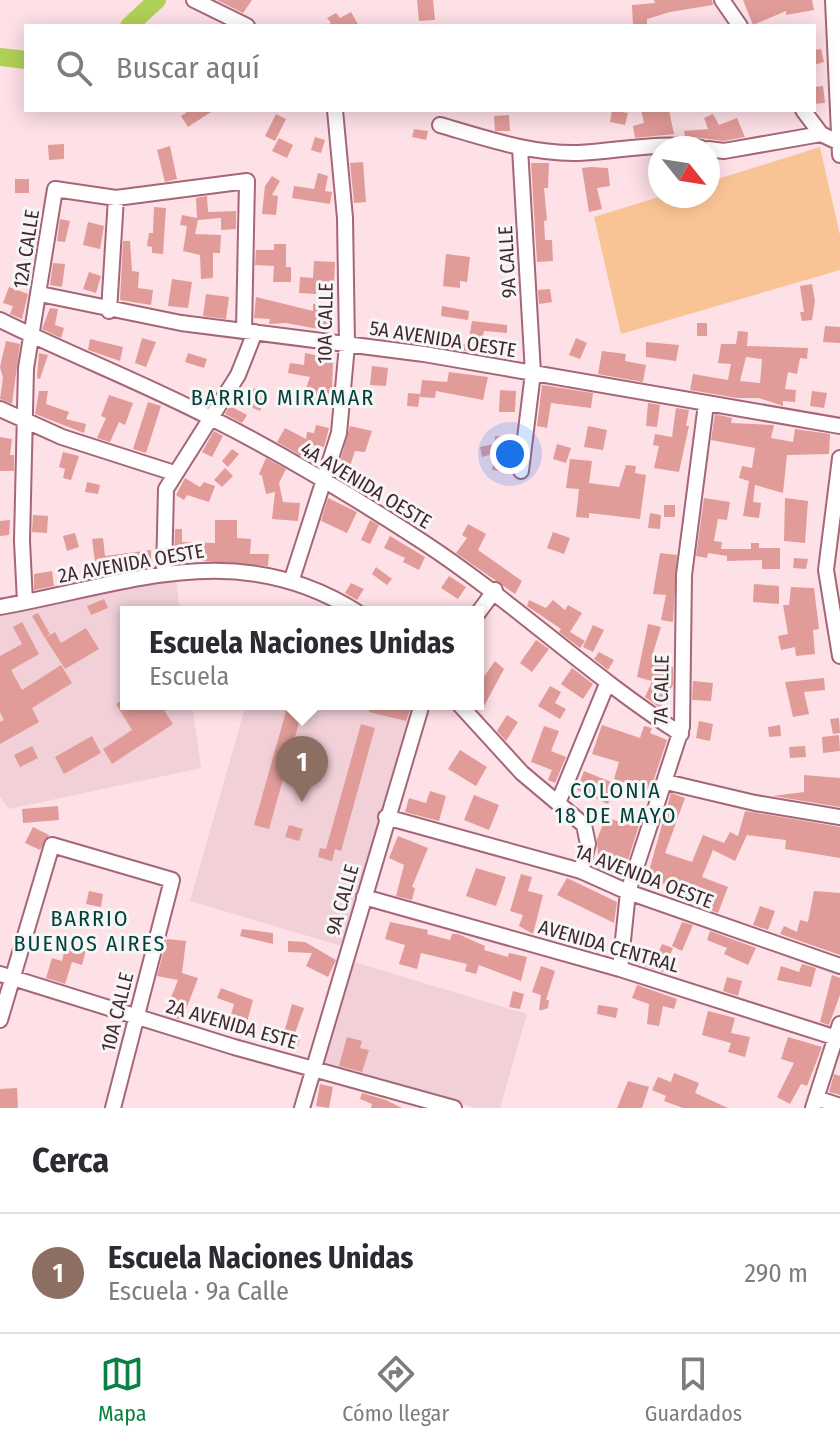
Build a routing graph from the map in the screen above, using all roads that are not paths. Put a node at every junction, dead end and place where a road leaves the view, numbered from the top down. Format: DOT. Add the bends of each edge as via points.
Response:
graph roads {
  1 [pos="194,0"];
  2 [pos="722,0"];
  3 [pos="833,0"];
  4 [pos="243,24"];
  5 [pos="739,24"];
  6 [pos="335,112"];
  7 [pos="804,112"];
  8 [pos="440,125"];
  9 [pos="821,134"];
  10 [pos="648,145"];
  11 [pos="839,147"];
  12 [pos="520,148"];
  13 [pos="720,150"];
  14 [pos="116,198"];
  15 [pos="40,294"];
  16 [pos="109,311"];
  17 [pos="0,320"];
  18 [pos="249,332"];
  19 [pos="30,335"];
  20 [pos="347,345"];
  21 [pos="533,373"];
  22 [pos="706,404"];
  23 [pos="0,409"];
  24 [pos="209,416"];
  25 [pos="25,422"];
  26 [pos="840,426"];
  27 [pos="840,458"];
  28 [pos="521,471"];
  29 [pos="174,473"];
  30 [pos="324,481"];
  31 [pos="164,574"];
  32 [pos="292,579"];
  33 [pos="495,590"];
  34 [pos="25,602"];
  35 [pos="345,606"];
  36 [pos="483,606"];
  37 [pos="0,607"];
  38 [pos="840,656"];
  39 [pos="607,684"];
  40 [pos="420,710"];
  41 [pos="464,710"];
  42 [pos="681,734"];
  43 [pos="666,782"];
  44 [pos="558,803"];
  45 [pos="386,817"];
  46 [pos="840,817"];
  47 [pos="581,871"];
  48 [pos="628,892"];
  49 [pos="364,897"];
  50 [pos="840,966"];
  51 [pos="620,969"];
  52 [pos="7,976"];
  53 [pos="137,1017"];
  54 [pos="0,1020"];
  55 [pos="839,1033"];
  56 [pos="314,1068"];
  57 [pos="815,1103"];
  58 [pos="840,1106"];
  59 [pos="113,1108"];
  60 [pos="302,1108"];
  61 [pos="454,1108"];
  1 -- 4 [label="street"];
  2 -- 5 [label="street"];
  3 -- 11 [label="street"];
  6 -- 20 [label="street, 10A CALLE" via="345,218"];
  7 -- 9 [label="street"];
  8 -- 12 [label="street"];
  9 -- 11 [label="street"];
  9 -- 13 [label="street"];
  10 -- 12 [label="street" via="579,153"];
  12 -- 21 [label="street, 9A CALLE"];
  14 -- 15 [label="street, 12A CALLE" via="55,189"];
  14 -- 16 [label="street"];
  14 -- 18 [label="street" via="247,181"];
  15 -- 16 [label="street, 5A AVENIDA OESTE"];
  15 -- 19 [label="street, 12A CALLE"];
  16 -- 18 [label="street, 5A AVENIDA OESTE"];
  17 -- 19 [label="street, 4A AVENIDA OESTE"];
  18 -- 20 [label="street, 5A AVENIDA OESTE"];
  18 -- 24 [label="street" via="238,375"];
  19 -- 24 [label="street, 4A AVENIDA OESTE"];
  19 -- 25 [label="street, 12A CALLE"];
  20 -- 21 [label="street, 5A AVENIDA OESTE"];
  20 -- 30 [label="street, 10A CALLE" via="339,433"];
  21 -- 22 [label="street, 5A AVENIDA OESTE"];
  21 -- 28 [label="street, 9A CALLE"];
  22 -- 26 [label="street, 5A AVENIDA OESTE"];
  22 -- 42 [label="street, 7A CALLE" via="684,575"];
  23 -- 25 [label="street"];
  24 -- 29 [label="street"];
  24 -- 30 [label="street, 4A AVENIDA OESTE"];
  25 -- 29 [label="street"];
  25 -- 34 [label="street, 12A CALLE"];
  27 -- 38 [label="street" via="826,570"];
  29 -- 31 [label="street" via="166,489"];
  30 -- 32 [label="street, 10A CALLE"];
  30 -- 33 [label="street, 4A AVENIDA OESTE"];
  31 -- 32 [label="street, 2A AVENIDA OESTE" via="214,568"];
  31 -- 34 [label="street, 2A AVENIDA OESTE"];
  32 -- 35 [label="street, 2A AVENIDA OESTE"];
  33 -- 36 [label="street"];
  33 -- 39 [label="street, 4A AVENIDA OESTE"];
  34 -- 37 [label="street, 2A AVENIDA OESTE"];
  39 -- 42 [label="street, 4A AVENIDA OESTE"];
  39 -- 44 [label="street"];
  40 -- 45 [label="street, 9A CALLE"];
  41 -- 44 [label="street"];
  42 -- 43 [label="street, 7A CALLE"];
  43 -- 46 [label="street"];
  43 -- 48 [label="street, 7A CALLE"];
  44 -- 47 [label="street" via="587,831"];
  45 -- 47 [label="street, 1A AVENIDA OESTE"];
  45 -- 49 [label="street, 9A CALLE"];
  47 -- 48 [label="street, 1A AVENIDA OESTE"];
  48 -- 50 [label="street, 1A AVENIDA OESTE"];
  48 -- 51 [label="street, 7A CALLE"];
  49 -- 51 [label="street, AVENIDA CENTRAL"];
  49 -- 56 [label="street, 9A CALLE"];
  51 -- 55 [label="street, AVENIDA CENTRAL"];
  52 -- 53 [label="street, 2A AVENIDA ESTE"];
  52 -- 53 [label="street, 10A CALLE" via="52,845 172,880"];
  52 -- 54 [label="street"];
  53 -- 56 [label="street, 2A AVENIDA ESTE"];
  53 -- 59 [label="street, 10A CALLE"];
  55 -- 57 [label="street"];
  56 -- 60 [label="street, 9A CALLE"];
  56 -- 61 [label="street, 2A AVENIDA ESTE"];
  57 -- 58 [label="street"];
}
